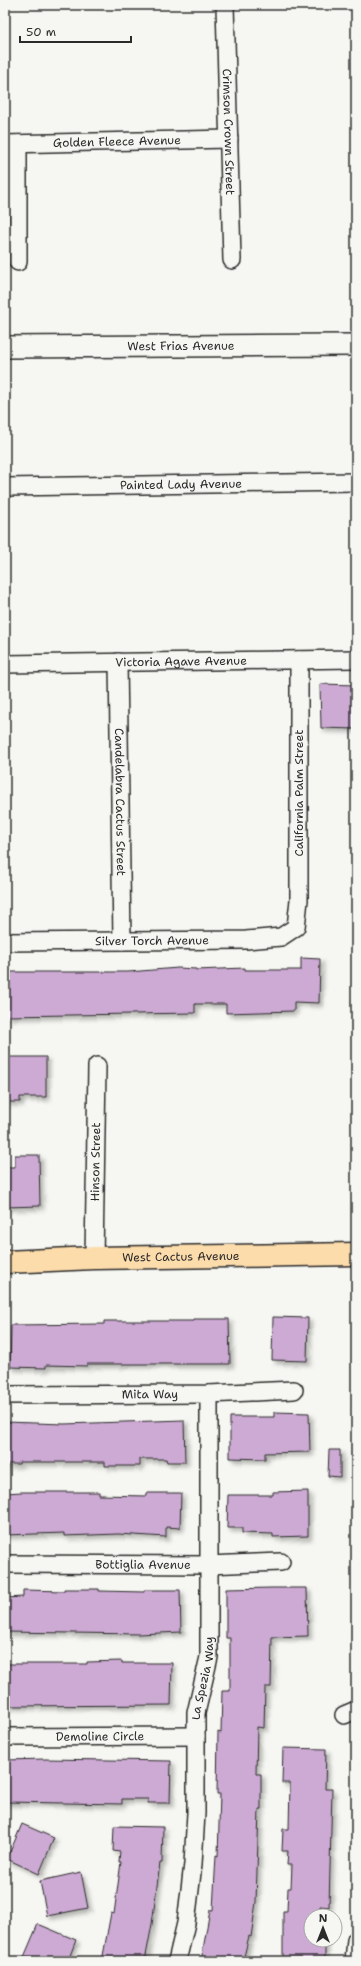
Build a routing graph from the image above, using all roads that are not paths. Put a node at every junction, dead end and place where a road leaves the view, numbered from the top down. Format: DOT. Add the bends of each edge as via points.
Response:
graph roads {
  1 [pos="225,5"];
  2 [pos="229,139"];
  3 [pos="12,144"];
  4 [pos="232,260"];
  5 [pos="18,262"];
  6 [pos="356,345"];
  7 [pos="5,348"];
  8 [pos="356,482"];
  9 [pos="5,487"];
  10 [pos="356,659"];
  11 [pos="299,660"];
  12 [pos="118,662"];
  13 [pos="5,664"];
  14 [pos="296,927"];
  15 [pos="122,941"];
  16 [pos="5,942"];
  17 [pos="97,1066"];
  18 [pos="356,1254"];
  19 [pos="94,1258"];
  20 [pos="5,1262"];
  21 [pos="294,1390"];
  22 [pos="209,1394"];
  23 [pos="5,1395"];
  24 [pos="281,1562"];
  25 [pos="5,1564"];
  26 [pos="208,1565"];
  27 [pos="196,1736"];
  28 [pos="5,1737"];
  29 [pos="356,1940"];
  30 [pos="177,1961"];
  31 [pos="354,1961"];
  1 -- 2 [label="street, Crimson Crown Street"];
  2 -- 3 [label="street, Golden Fleece Avenue"];
  2 -- 4 [label="street, Crimson Crown Street"];
  3 -- 5 [label="street"];
  6 -- 7 [label="street, West Frias Avenue"];
  8 -- 9 [label="street, Painted Lady Avenue"];
  10 -- 11 [label="street, Victoria Agave Avenue"];
  11 -- 12 [label="street, Victoria Agave Avenue"];
  11 -- 14 [label="street, California Palm Street" via="299,900"];
  12 -- 13 [label="street, Victoria Agave Avenue"];
  12 -- 15 [label="street, Candelabra Cactus Street"];
  14 -- 15 [label="street, Silver Torch Avenue" via="282,937 246,940"];
  15 -- 16 [label="street, Silver Torch Avenue"];
  17 -- 19 [label="street, Hinson Street"];
  18 -- 19 [label="main road, West Cactus Avenue"];
  19 -- 20 [label="main road, West Cactus Avenue"];
  21 -- 22 [label="street, Mita Way"];
  22 -- 23 [label="street, Mita Way"];
  22 -- 26 [label="street, La Spezia Way"];
  24 -- 26 [label="street, Bottiglia Avenue"];
  25 -- 26 [label="street, Bottiglia Avenue"];
  26 -- 27 [label="street, La Spezia Way" via="208,1657 196,1713"];
  27 -- 28 [label="street, Demoline Circle"];
  27 -- 30 [label="street, La Spezia Way" via="194,1864 186,1923"];
  29 -- 31 [label="street"];
}
